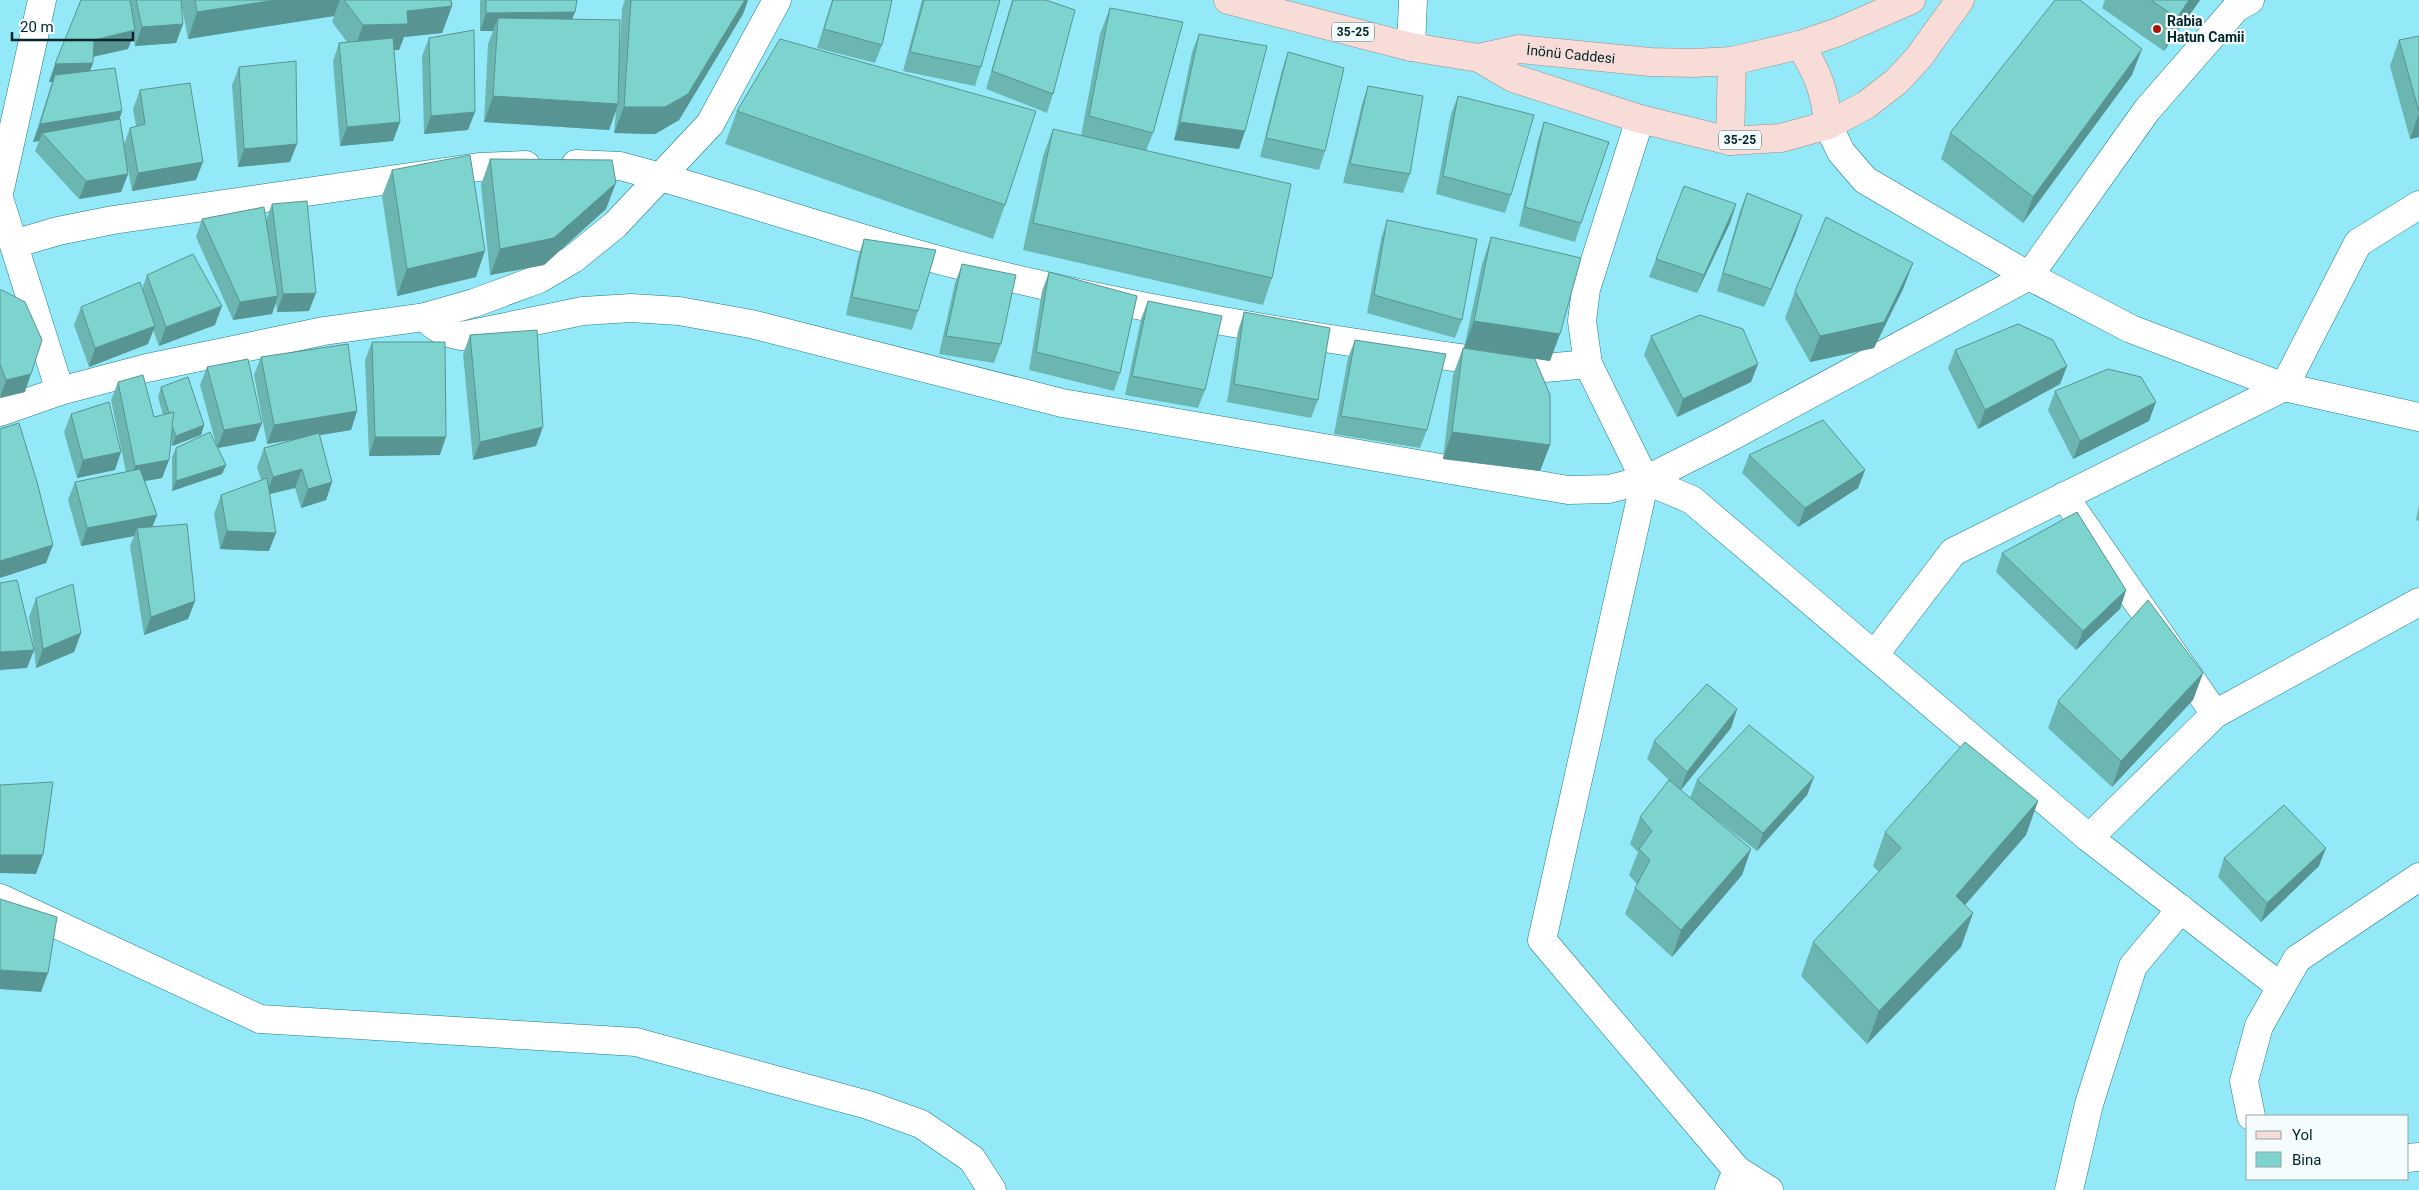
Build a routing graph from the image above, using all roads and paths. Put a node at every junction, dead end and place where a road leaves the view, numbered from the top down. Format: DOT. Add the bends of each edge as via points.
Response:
graph roads {
  1 [pos="42,0"];
  2 [pos="776,0"];
  3 [pos="1228,0"];
  4 [pos="1413,0"];
  5 [pos="1911,0"];
  6 [pos="1960,0"];
  7 [pos="2250,0"];
  8 [pos="1800,45"];
  9 [pos="1411,46"];
  10 [pos="1479,58"];
  11 [pos="1732,61"];
  12 [pos="1640,119"];
  13 [pos="1828,125"];
  14 [pos="1730,141"];
  15 [pos="660,176"];
  16 [pos="0,189"];
  17 [pos="0,201"];
  18 [pos="2419,205"];
  19 [pos="14,244"];
  20 [pos="2029,276"];
  21 [pos="425,317"];
  22 [pos="1588,364"];
  23 [pos="2284,388"];
  24 [pos="60,391"];
  25 [pos="0,412"];
  26 [pos="2419,417"];
  27 [pos="1645,480"];
  28 [pos="2064,496"];
  29 [pos="2419,602"];
  30 [pos="1875,654"];
  31 [pos="2216,714"];
  32 [pos="2089,838"];
  33 [pos="2419,877"];
  34 [pos="0,898"];
  35 [pos="2181,909"];
  36 [pos="2281,987"];
  37 [pos="2251,1115"];
  38 [pos="1733,1180"];
  39 [pos="992,1190"];
  40 [pos="1769,1190"];
  41 [pos="2069,1190"];
  1 -- 16 [label="street"];
  2 -- 15 [label="street" via="710,124"];
  3 -- 9 [label="main road, İnönü Caddesi / 35-25"];
  4 -- 9 [label="street"];
  5 -- 8 [label="main road, İnönü Caddesi / 35-25"];
  6 -- 13 [label="main road, 35-25" via="1919,57 1897,81 1866,105"];
  7 -- 20 [label="street" via="2236,8 2147,110"];
  8 -- 11 [label="main road, İnönü Caddesi / 35-25"];
  8 -- 13 [label="main road" via="1815,68 1824,93"];
  9 -- 10 [label="main road, İnönü Caddesi / 35-25"];
  10 -- 11 [label="main road, İnönü Caddesi / 35-25" via="1519,49 1650,62"];
  10 -- 12 [label="main road, 35-25" via="1514,78"];
  11 -- 14 [label="main road"];
  12 -- 14 [label="main road, 35-25"];
  12 -- 22 [label="street" via="1586,289 1582,321"];
  13 -- 14 [label="main road, 35-25" via="1780,138"];
  13 -- 20 [label="street" via="1841,152 1865,180"];
  15 -- 19 [label="street" via="620,166 595,164 479,167 113,220"];
  15 -- 21 [label="street" via="615,225 573,259 538,278 474,303"];
  15 -- 22 [label="street" via="878,244 1129,304 1214,321 1508,365 1545,368"];
  17 -- 19 [label="street"];
  18 -- 23 [label="street" via="2358,243"];
  19 -- 24 [label="street"];
  20 -- 23 [label="street" via="2130,329"];
  20 -- 27 [label="street"];
  21 -- 24 [label="street" via="324,331 147,368"];
  21 -- 27 [label="street" via="444,333 461,336 583,311 632,308 680,311 750,324 1062,404 1568,490 1609,490"];
  22 -- 27 [label="street"];
  23 -- 26 [label="street"];
  23 -- 28 [label="street"];
  24 -- 25 [label="street"];
  27 -- 30 [label="street" via="1692,500"];
  27 -- 38 [label="street" via="1542,940"];
  28 -- 30 [label="street" via="1953,552"];
  28 -- 31 [label="street"];
  29 -- 31 [label="street"];
  30 -- 32 [label="street"];
  31 -- 32 [label="street"];
  32 -- 35 [label="street"];
  33 -- 36 [label="street" via="2297,959"];
  34 -- 39 [label="street" via="260,1019 636,1042 868,1105 921,1124 972,1159"];
  35 -- 36 [label="street"];
  35 -- 41 [label="street" via="2133,966 2089,1104"];
  36 -- 37 [label="street" via="2259,1026 2244,1080"];
  38 -- 40 [label="street"];
}
